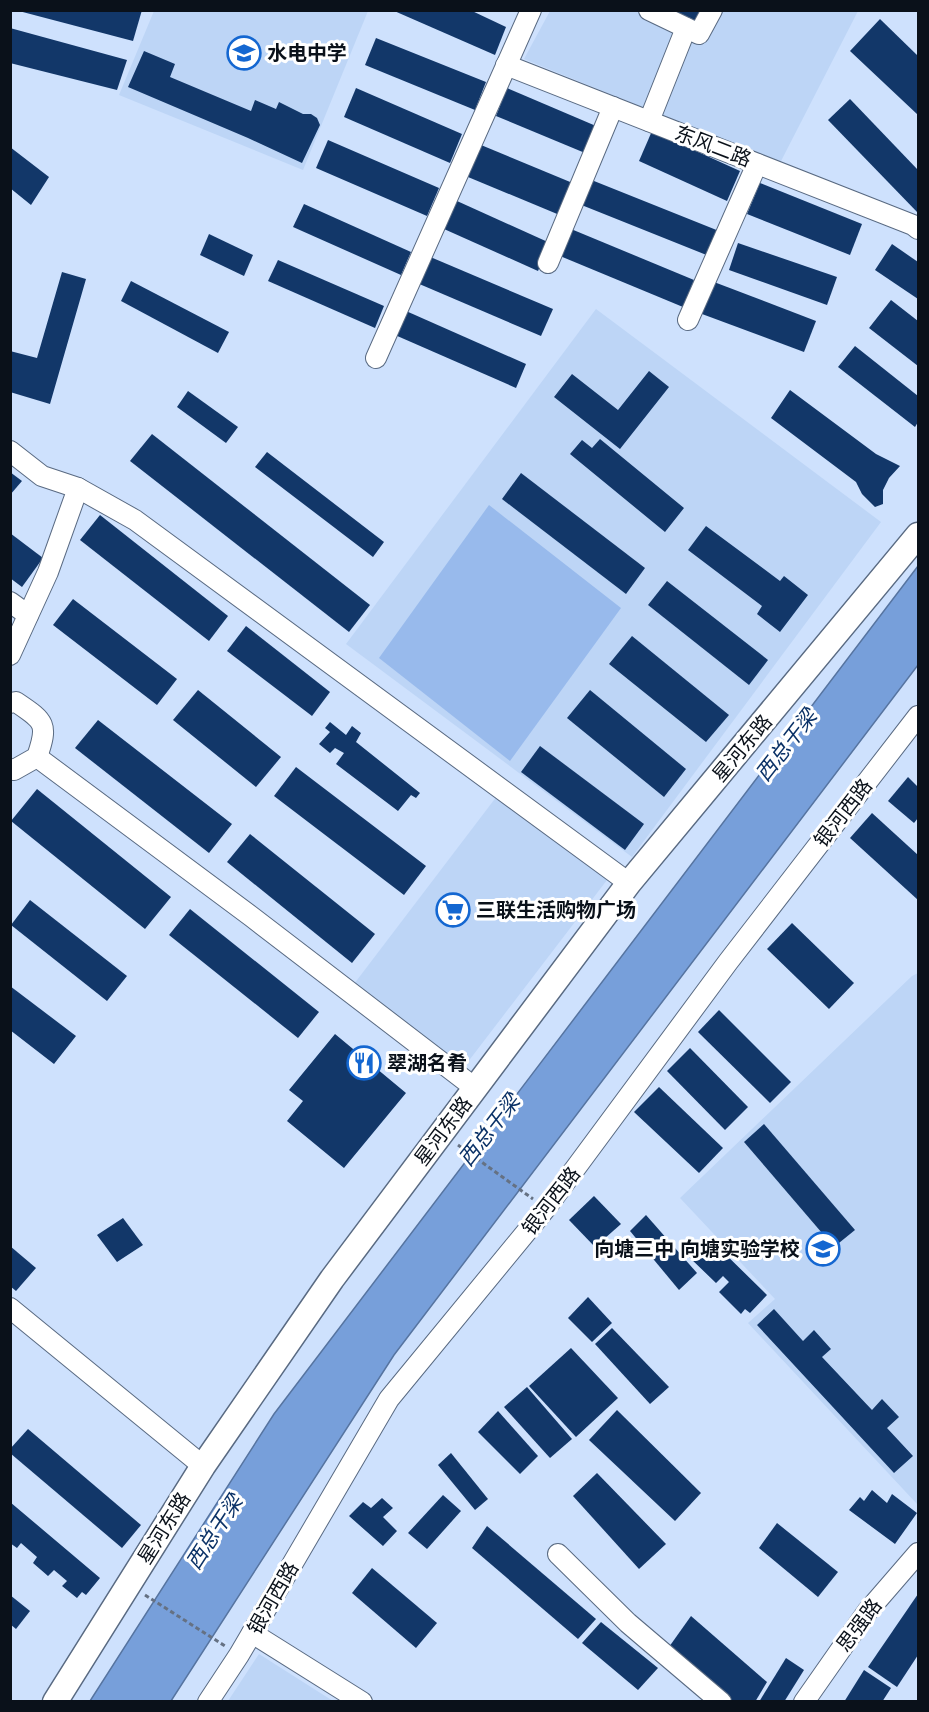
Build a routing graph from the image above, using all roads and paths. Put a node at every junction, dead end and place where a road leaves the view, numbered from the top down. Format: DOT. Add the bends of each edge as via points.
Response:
graph roads {
  1 [pos="531,10"];
  2 [pos="649,10"];
  3 [pos="712,10"];
  4 [pos="686,28"];
  5 [pos="506,65"];
  6 [pos="613,107"];
  7 [pos="649,122"];
  8 [pos="757,164"];
  9 [pos="918,229"];
  10 [pos="548,262"];
  11 [pos="688,320"];
  12 [pos="376,358"];
  13 [pos="10,451"];
  14 [pos="78,488"];
  15 [pos="918,535"];
  16 [pos="10,602"];
  17 [pos="28,615"];
  18 [pos="10,655"];
  19 [pos="10,703"];
  20 [pos="918,716"];
  21 [pos="37,757"];
  22 [pos="10,769"];
  23 [pos="629,883"];
  24 [pos="475,1088"];
  25 [pos="442,1134"];
  26 [pos="546,1208"];
  27 [pos="10,1308"];
  28 [pos="203,1466"];
  29 [pos="558,1554"];
  30 [pos="918,1554"];
  31 [pos="129,1585"];
  32 [pos="252,1633"];
  33 [pos="239,1655"];
  34 [pos="56,1701"];
  35 [pos="208,1701"];
  36 [pos="362,1701"];
  37 [pos="721,1701"];
  38 [pos="804,1701"];
  1 -- 5 [label="street"];
  2 -- 4 [label="street"];
  3 -- 4 [label="street" via="699,34"];
  4 -- 7 [label="street"];
  5 -- 6 [label="street, 东风二路"];
  5 -- 12 [label="street"];
  6 -- 7 [label="street, 东风二路"];
  6 -- 10 [label="street"];
  7 -- 8 [label="street, 东风二路"];
  8 -- 9 [label="street, 东风二路"];
  8 -- 11 [label="street"];
  13 -- 14 [label="street" via="42,476"];
  14 -- 17 [label="street"];
  14 -- 23 [label="street" via="135,520"];
  15 -- 23 [label="main road, 星河东路"];
  16 -- 17 [label="street"];
  17 -- 18 [label="street"];
  19 -- 21 [label="street" via="16,702 39,717 44,736"];
  20 -- 26 [label="street, 银河西路" via="728,962"];
  21 -- 22 [label="street"];
  21 -- 24 [label="street"];
  23 -- 24 [label="main road, 星河东路"];
  24 -- 25 [label="main road, 星河东路"];
  25 -- 26 [label="path"];
  25 -- 28 [label="main road, 星河东路" via="332,1279"];
  26 -- 32 [label="street, 银河西路" via="389,1399"];
  27 -- 28 [label="street"];
  28 -- 31 [label="main road, 星河东路"];
  29 -- 37 [label="street" via="628,1623"];
  30 -- 38 [label="street, 思强路" via="867,1612"];
  31 -- 33 [label="path"];
  31 -- 34 [label="main road, 星河东路"];
  32 -- 33 [label="street, 银河西路"];
  32 -- 36 [label="street"];
  33 -- 35 [label="street, 银河西路"];
}
